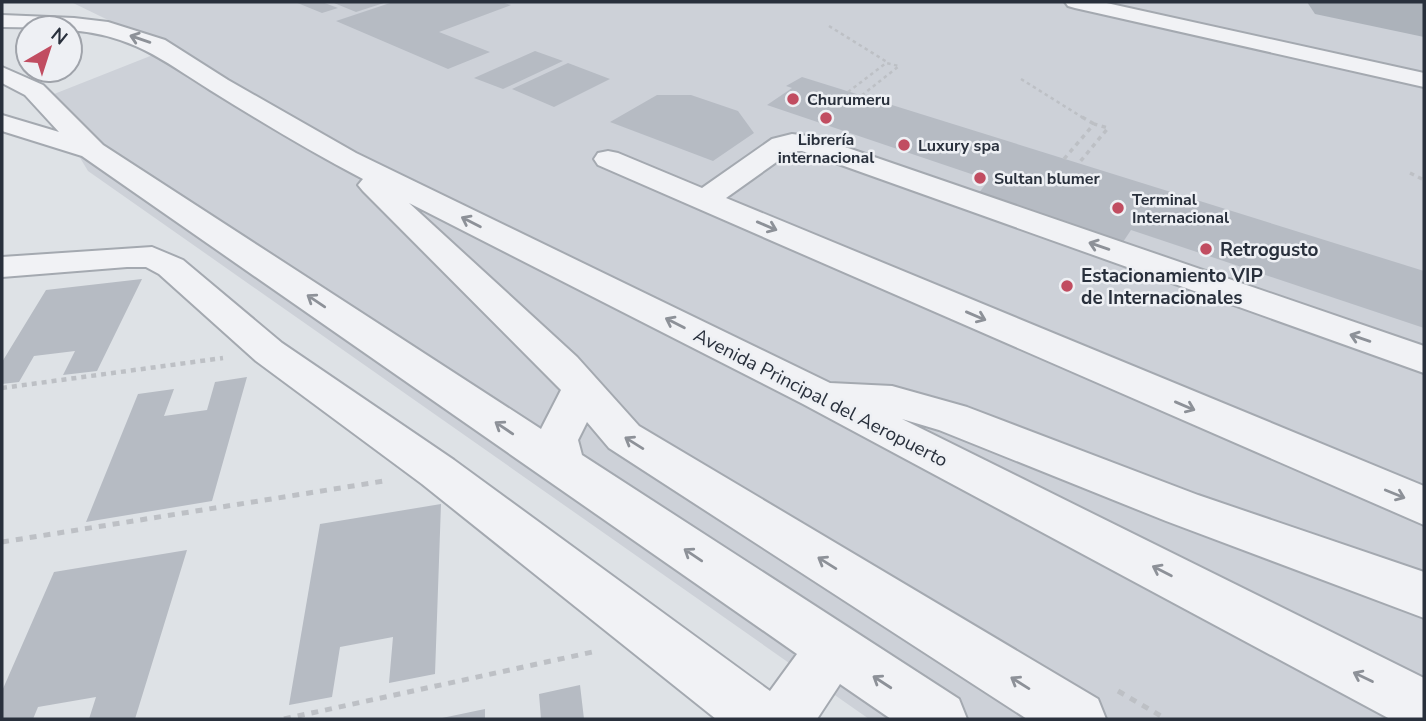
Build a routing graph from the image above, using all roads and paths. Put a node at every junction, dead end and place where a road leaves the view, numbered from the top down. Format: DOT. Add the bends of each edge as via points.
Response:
graph roads {
  1 [pos="1075,2"];
  2 [pos="133,14"];
  3 [pos="2,21"];
  4 [pos="829,26"];
  5 [pos="891,64"];
  6 [pos="2,74"];
  7 [pos="1021,79"];
  8 [pos="1424,80"];
  9 [pos="219,85"];
  10 [pos="848,92"];
  11 [pos="861,96"];
  12 [pos="2,123"];
  13 [pos="1094,124"];
  14 [pos="93,151"];
  15 [pos="346,159"];
  16 [pos="608,159"];
  17 [pos="1064,159"];
  18 [pos="1079,163"];
  19 [pos="1410,173"];
  20 [pos="1424,180"];
  21 [pos="705,199"];
  22 [pos="2,267"];
  23 [pos="269,352"];
  24 [pos="1424,360"];
  25 [pos="2,388"];
  26 [pos="582,388"];
  27 [pos="817,394"];
  28 [pos="564,469"];
  29 [pos="438,472"];
  30 [pos="1424,506"];
  31 [pos="2,542"];
  32 [pos="1424,595"];
  33 [pos="653,639"];
  34 [pos="832,648"];
  35 [pos="1424,707"];
  36 [pos="284,719"];
  37 [pos="761,719"];
  38 [pos="785,719"];
  39 [pos="939,719"];
  40 [pos="1078,719"];
  1 -- 8 [label="lane"];
  2 -- 9 [label="lane, Avenida Principal del Aeropuerto" via="161,29"];
  9 -- 3 [label="lane, Avenida Principal del Aeropuerto, one-way" via="157,45 130,36 74,24"];
  4 -- 5 [label="path"];
  5 -- 10 [label="path" via="886,63"];
  5 -- 11 [label="path" via="899,66"];
  6 -- 14 [label="lane" via="34,90"];
  7 -- 13 [label="path"];
  9 -- 15 [label="lane, Avenida Principal del Aeropuerto"];
  12 -- 14 [label="lane"];
  13 -- 17 [label="path"];
  13 -- 18 [label="path" via="1108,128"];
  28 -- 14 [label="lane, one-way"];
  15 -- 26 [label="lane"];
  27 -- 15 [label="lane, Avenida Principal del Aeropuerto, one-way"];
  16 -- 21 [label="lane"];
  19 -- 20 [label="path"];
  24 -- 21 [label="lane, one-way" via="807,143 782,145"];
  21 -- 30 [label="lane, one-way"];
  22 -- 23 [label="lane" via="152,257 171,267"];
  23 -- 25 [label="path"];
  23 -- 29 [label="lane"];
  26 -- 28 [label="lane" via="557,440"];
  40 -- 26 [label="lane, one-way" via="624,437"];
  27 -- 32 [label="lane" via="892,401 952,418 1182,508"];
  35 -- 27 [label="lane, Avenida Principal del Aeropuerto, one-way"];
  34 -- 28 [label="lane, one-way"];
  29 -- 31 [label="path"];
  29 -- 33 [label="lane"];
  33 -- 36 [label="path"];
  33 -- 37 [label="lane"];
  34 -- 38 [label="lane"];
  39 -- 34 [label="lane, one-way"];
}
